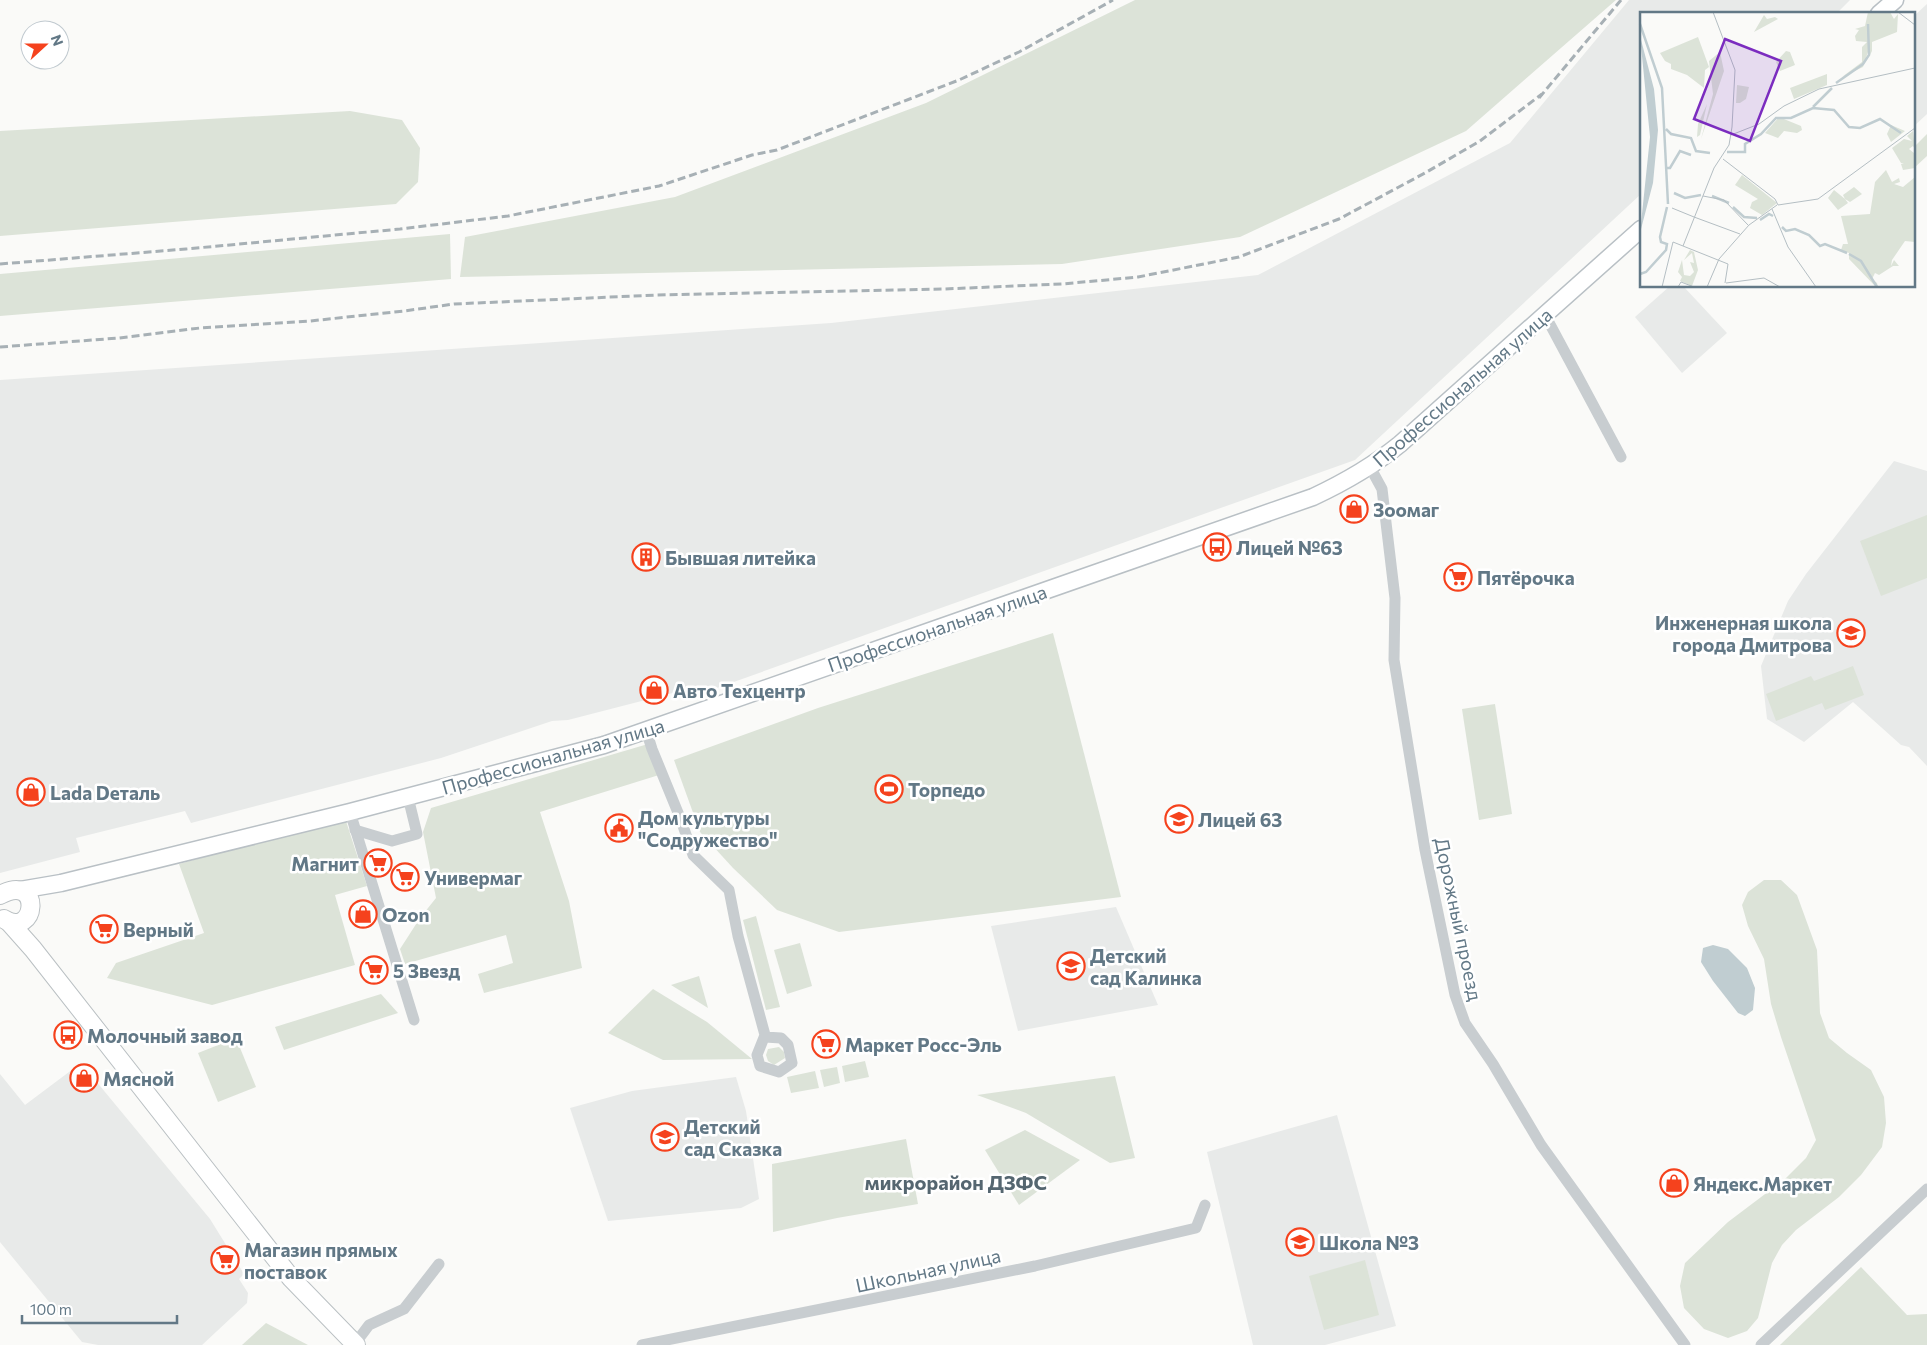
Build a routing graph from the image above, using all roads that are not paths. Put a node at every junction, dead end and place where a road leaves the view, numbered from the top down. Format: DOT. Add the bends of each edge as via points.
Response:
graph roads {
  1 [pos="1894,0"];
  2 [pos="1881,12"];
  3 [pos="1640,230"];
  4 [pos="1545,315"];
  5 [pos="1621,457"];
  6 [pos="1370,468"];
  7 [pos="646,730"];
  8 [pos="408,797"];
  9 [pos="350,812"];
  10 [pos="355,830"];
  11 [pos="61,883"];
  12 [pos="20,890"];
  13 [pos="1,896"];
  14 [pos="29,914"];
  15 [pos="4,919"];
  16 [pos="33,949"];
  17 [pos="414,1020"];
  18 [pos="764,1037"];
  19 [pos="1927,1189"];
  20 [pos="1205,1205"];
  21 [pos="439,1264"];
  22 [pos="355,1345"];
  23 [pos="642,1345"];
  24 [pos="1685,1345"];
  25 [pos="1761,1345"];
  1 -- 2 [label="main road"];
  3 -- 4 [label="main road, Профессиональная улица"];
  4 -- 5 [label="street"];
  4 -- 6 [label="main road, Профессиональная улица"];
  6 -- 7 [label="main road, Профессиональная улица" via="1313,497"];
  6 -- 24 [label="street, Дорожный проезд" via="1382,489 1395,598 1394,660 1424,850 1454,995 1465,1023 1541,1145"];
  7 -- 8 [label="main road, Профессиональная улица" via="563,757"];
  7 -- 18 [label="street" via="693,855 729,890"];
  8 -- 9 [label="main road, Профессиональная улица"];
  8 -- 10 [label="street" via="417,834 392,841"];
  9 -- 10 [label="street"];
  9 -- 11 [label="main road, Профессиональная улица"];
  10 -- 17 [label="street"];
  11 -- 12 [label="main road, Профессиональная улица"];
  11 -- 14 [label="main road, Профессиональная улица" via="41,897"];
  12 -- 13 [label="main road, Профессиональная улица" via="10,890"];
  12 -- 14 [label="main road" via="28,896"];
  14 -- 15 [label="main road" via="18,923"];
  14 -- 16 [label="main road" via="25,928"];
  15 -- 16 [label="main road"];
  16 -- 22 [label="main road" via="291,1278"];
  19 -- 25 [label="street"];
  20 -- 23 [label="street, Школьная улица" via="1196,1228 1035,1266"];
  21 -- 22 [label="street" via="404,1309 369,1325"];
}
